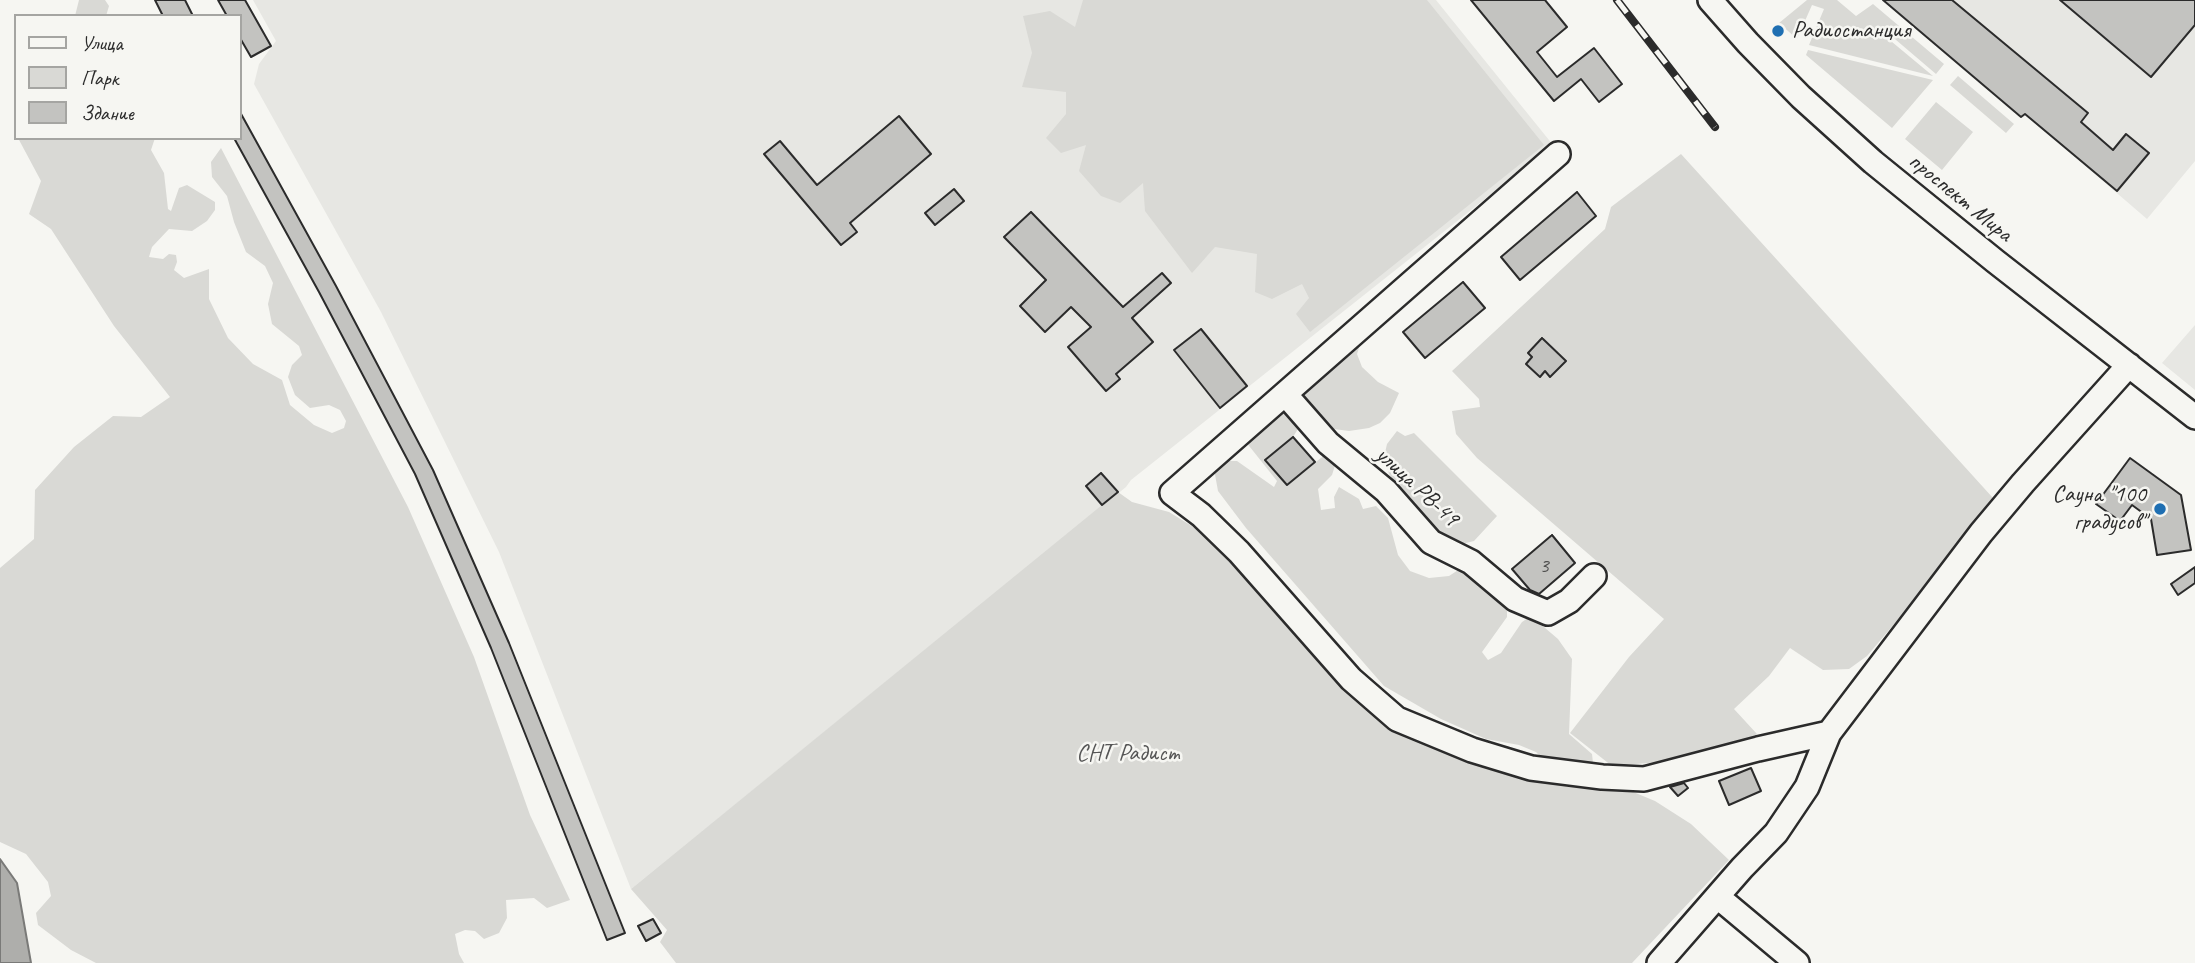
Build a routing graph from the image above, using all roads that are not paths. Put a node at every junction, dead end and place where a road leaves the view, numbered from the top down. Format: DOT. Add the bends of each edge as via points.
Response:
graph roads {
  1 [pos="1710,0"];
  2 [pos="1558,155"];
  3 [pos="2129,365"];
  4 [pos="1285,394"];
  5 [pos="2195,417"];
  6 [pos="1594,576"];
  7 [pos="1829,733"];
  8 [pos="1718,897"];
  9 [pos="1659,963"];
  10 [pos="1797,963"];
  1 -- 3 [label="street, проспект Мира" via="1801,97 1872,162"];
  2 -- 4 [label="street"];
  3 -- 5 [label="street, проспект Мира"];
  3 -- 7 [label="street" via="1981,533"];
  4 -- 6 [label="street, улица РВ-49" via="1328,443 1386,491 1431,542 1471,562 1515,599 1548,613 1569,601"];
  4 -- 7 [label="street" via="1172,493 1238,552 1350,679 1397,719 1531,768 1644,779"];
  7 -- 8 [label="street" via="1807,787 1784,821"];
  8 -- 9 [label="street"];
  8 -- 10 [label="street"];
}
